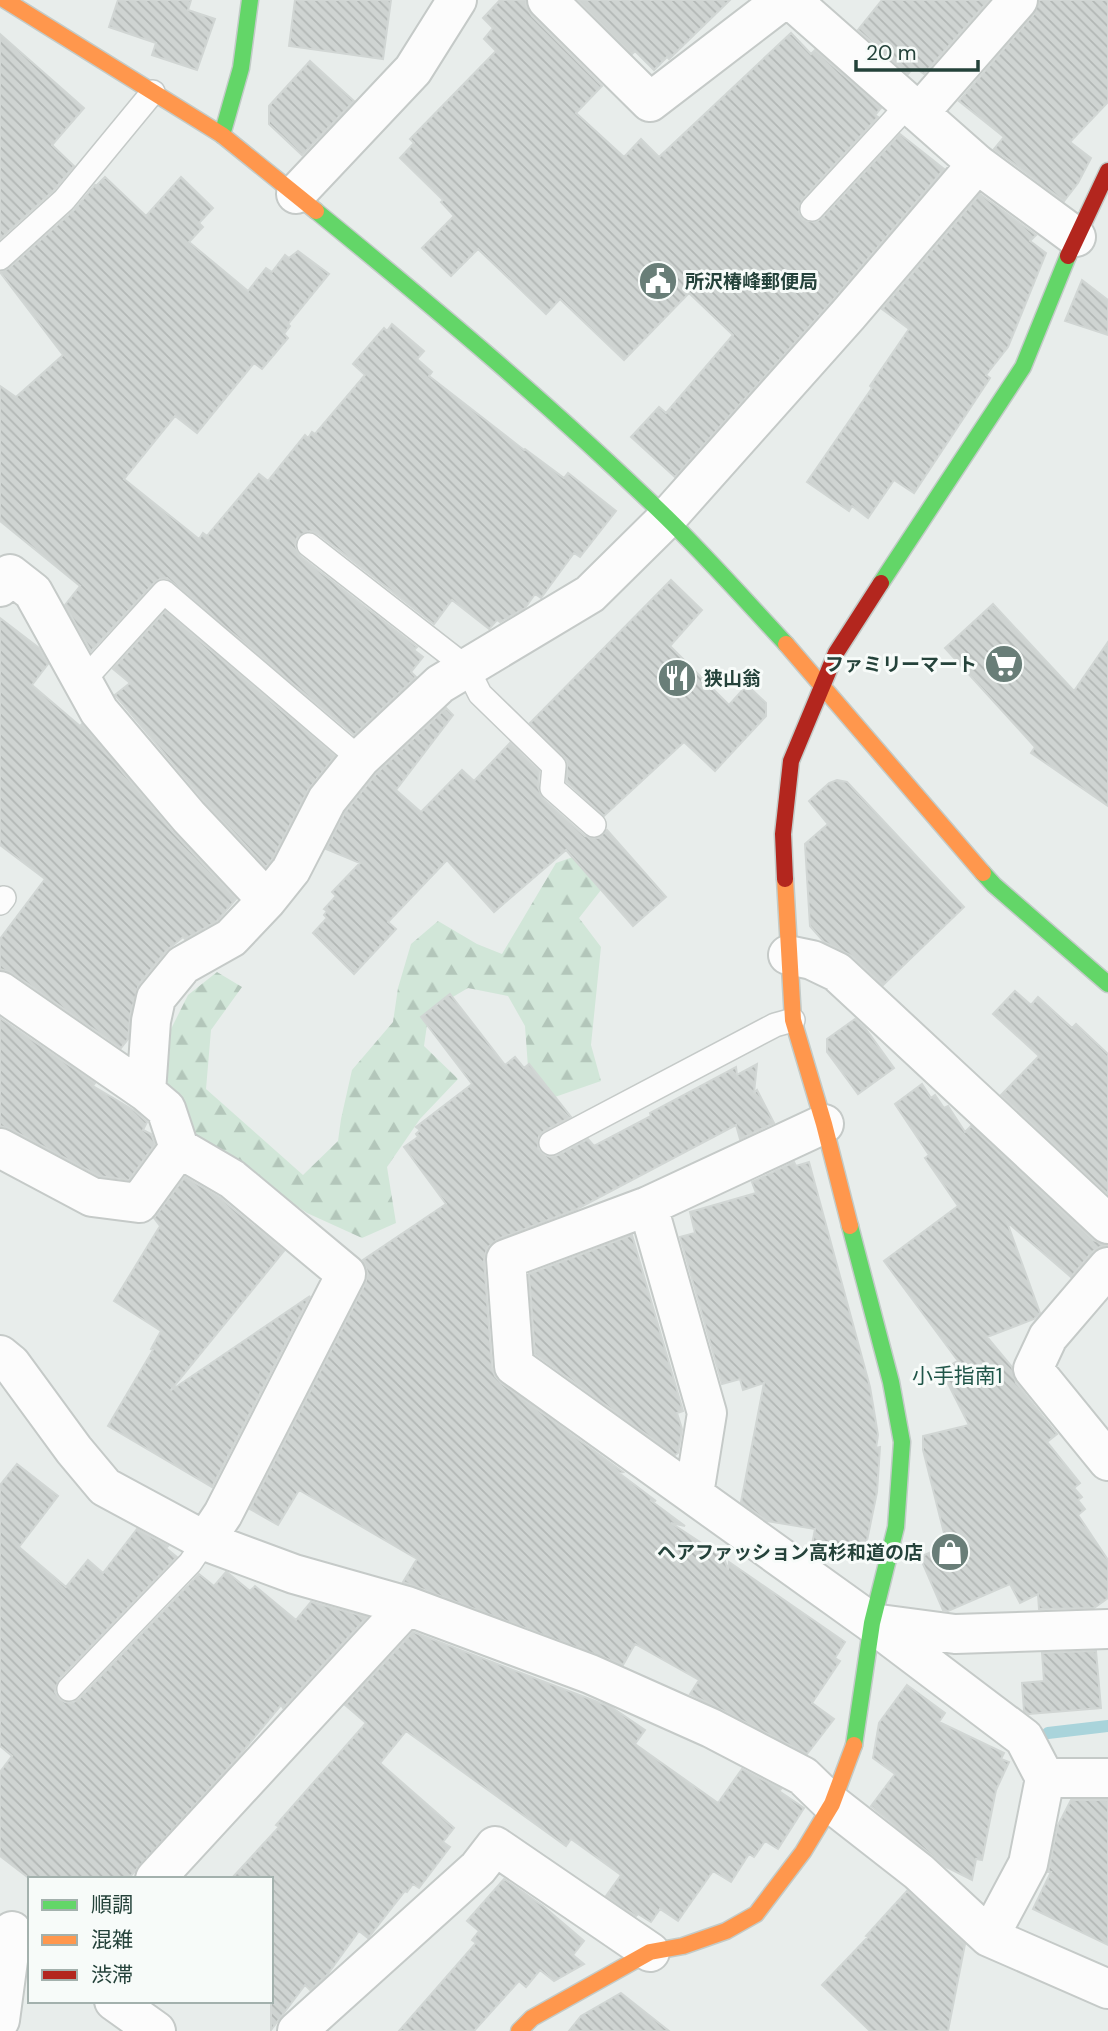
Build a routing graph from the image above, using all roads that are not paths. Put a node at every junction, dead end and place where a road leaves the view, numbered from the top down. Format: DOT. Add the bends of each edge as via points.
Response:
graph roads {
  1 [pos="5,0"];
  2 [pos="250,0"];
  3 [pos="457,0"];
  4 [pos="547,0"];
  5 [pos="783,0"];
  6 [pos="791,0"];
  7 [pos="1018,0"];
  8 [pos="153,92"];
  9 [pos="914,109"];
  10 [pos="222,135"];
  11 [pos="977,164"];
  12 [pos="1106,179"];
  13 [pos="296,194"];
  14 [pos="812,209"];
  15 [pos="1076,237"];
  16 [pos="0,258"];
  17 [pos="667,518"];
  18 [pos="309,545"];
  19 [pos="0,587"];
  20 [pos="467,668"];
  21 [pos="83,681"];
  22 [pos="824,687"];
  23 [pos="360,759"];
  24 [pos="594,825"];
  25 [pos="267,900"];
  26 [pos="788,955"];
  27 [pos="1108,984"];
  28 [pos="0,991"];
  29 [pos="793,1020"];
  30 [pos="146,1092"];
  31 [pos="824,1124"];
  32 [pos="551,1143"];
  33 [pos="0,1148"];
  34 [pos="179,1148"];
  35 [pos="648,1206"];
  36 [pos="1108,1224"];
  37 [pos="1108,1267"];
  38 [pos="0,1355"];
  39 [pos="1108,1461"];
  40 [pos="694,1494"];
  41 [pos="205,1541"];
  42 [pos="407,1606"];
  43 [pos="872,1623"];
  44 [pos="1108,1629"];
  45 [pos="69,1689"];
  46 [pos="1045,1778"];
  47 [pos="1108,1778"];
  48 [pos="832,1804"];
  49 [pos="158,1877"];
  50 [pos="14,1933"];
  51 [pos="989,1937"];
  52 [pos="650,1952"];
  53 [pos="1108,1989"];
  54 [pos="119,2003"];
  55 [pos="156,2019"];
  56 [pos="0,2020"];
  57 [pos="533,2027"];
  58 [pos="297,2031"];
  1 -- 8 [label="street"];
  2 -- 10 [label="street" via="242,70"];
  3 -- 13 [label="street" via="413,70"];
  4 -- 5 [label="street" via="650,102"];
  6 -- 9 [label="street"];
  7 -- 9 [label="street"];
  8 -- 10 [label="street"];
  8 -- 16 [label="lane" via="64,200"];
  9 -- 11 [label="street"];
  9 -- 14 [label="lane"];
  10 -- 13 [label="street"];
  11 -- 15 [label="street"];
  11 -- 17 [label="street"];
  12 -- 15 [label="street"];
  13 -- 17 [label="street" via="445,316"];
  15 -- 22 [label="street" via="1023,367 836,653"];
  17 -- 20 [label="street" via="590,594"];
  17 -- 22 [label="street"];
  18 -- 20 [label="lane"];
  19 -- 21 [label="street" via="10,574 33,592"];
  20 -- 23 [label="street" via="440,684"];
  20 -- 24 [label="lane" via="480,694 554,766 552,789"];
  21 -- 23 [label="lane" via="164,592"];
  21 -- 25 [label="street" via="99,710 188,817"];
  22 -- 26 [label="street" via="789,773 783,834"];
  22 -- 27 [label="street" via="994,885"];
  23 -- 25 [label="street" via="327,800 291,870"];
  25 -- 30 [label="street" via="231,938 183,965 156,998"];
  26 -- 29 [label="street"];
  26 -- 36 [label="street" via="837,972"];
  28 -- 30 [label="street"];
  29 -- 31 [label="street"];
  29 -- 32 [label="lane" via="775,1025"];
  30 -- 34 [label="street" via="166,1109"];
  31 -- 35 [label="street"];
  31 -- 43 [label="street" via="891,1382 902,1442 896,1527"];
  33 -- 34 [label="street" via="92,1197 139,1203"];
  34 -- 41 [label="street" via="232,1179 346,1274"];
  35 -- 40 [label="street" via="707,1413"];
  35 -- 40 [label="street" via="506,1259 514,1366"];
  37 -- 39 [label="street" via="1048,1337 1033,1369"];
  38 -- 41 [label="street" via="105,1487"];
  40 -- 43 [label="street"];
  41 -- 42 [label="street" via="294,1574"];
  41 -- 45 [label="lane" via="190,1563"];
  42 -- 48 [label="street" via="590,1674 711,1728 803,1776"];
  42 -- 49 [label="street"];
  43 -- 44 [label="street" via="955,1634"];
  43 -- 46 [label="street" via="1024,1738"];
  43 -- 48 [label="street" via="854,1744"];
  46 -- 47 [label="street"];
  46 -- 51 [label="street" via="1028,1864"];
  48 -- 51 [label="street" via="919,1872"];
  48 -- 52 [label="street" via="756,1914 726,1931"];
  50 -- 56 [label="street"];
  51 -- 53 [label="street"];
  52 -- 57 [label="street"];
  52 -- 58 [label="street" via="495,1846 478,1868"];
  54 -- 55 [label="street"];
}
